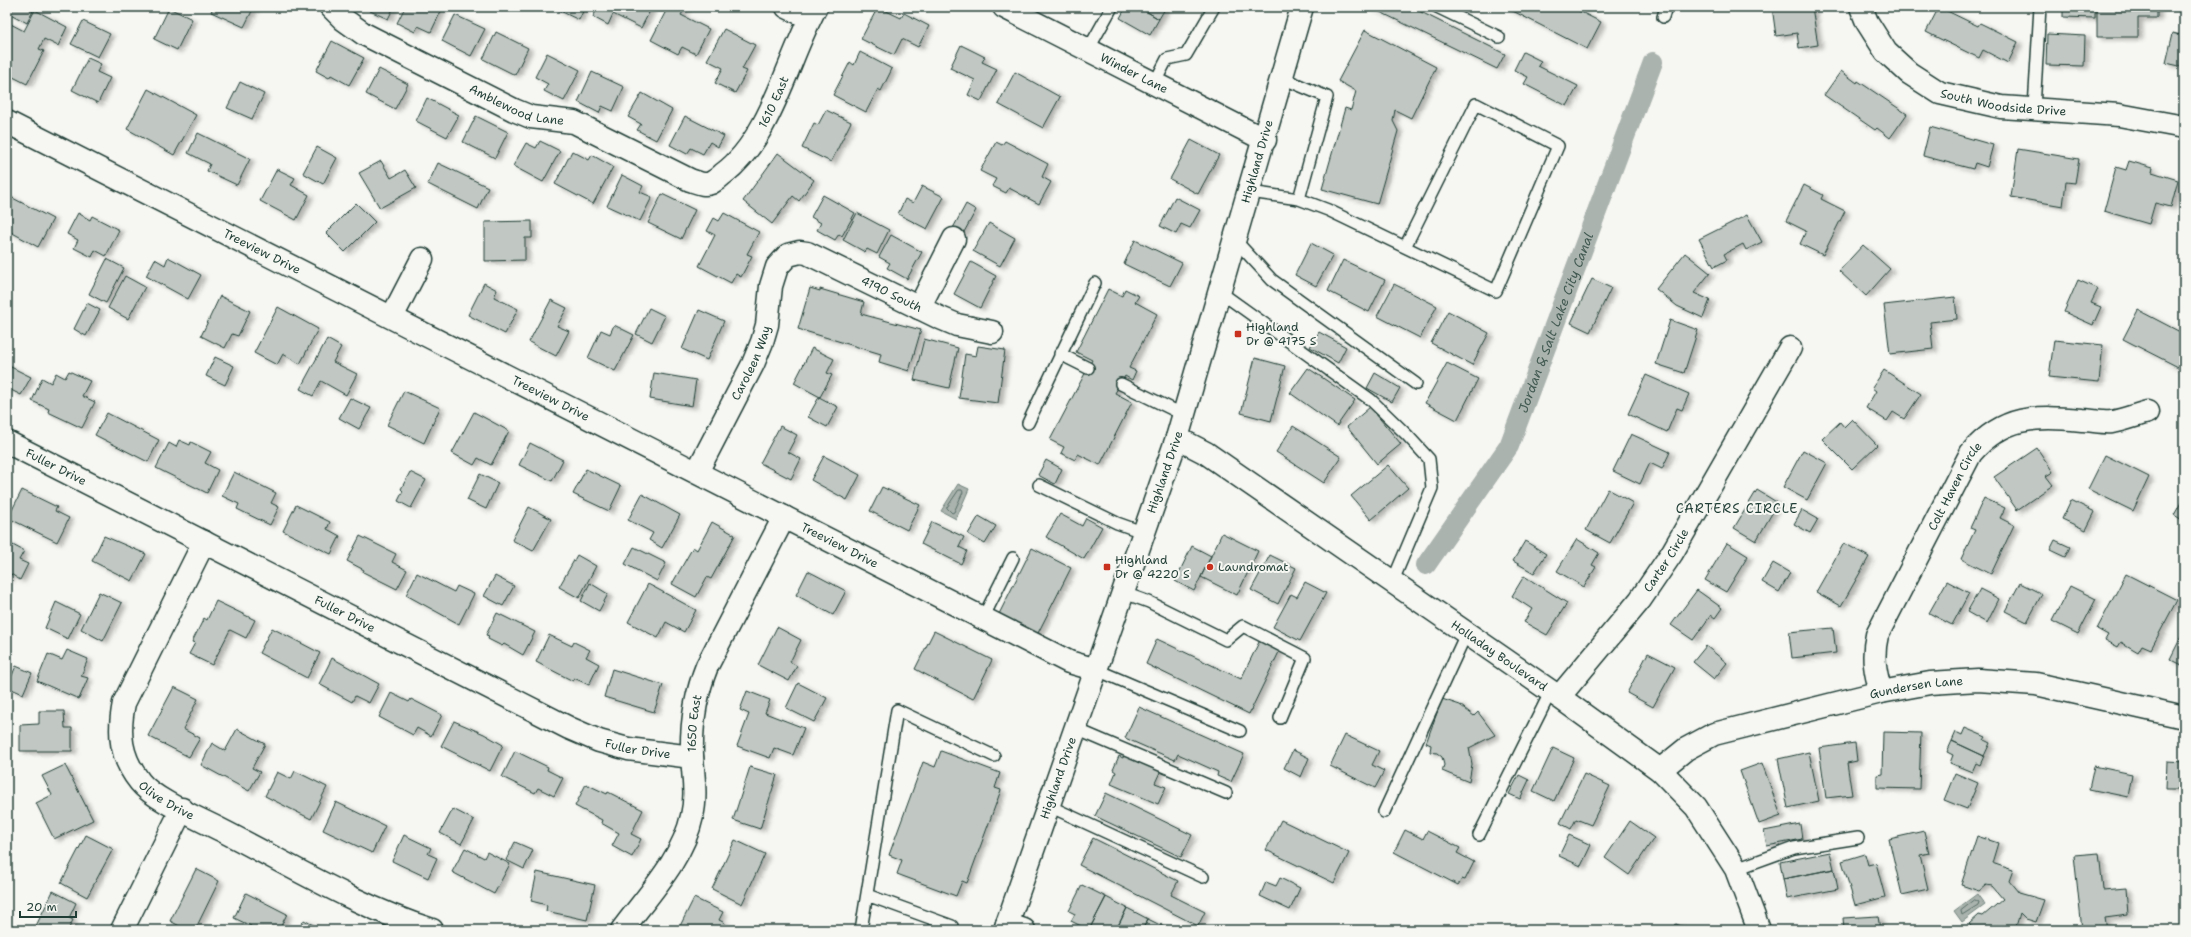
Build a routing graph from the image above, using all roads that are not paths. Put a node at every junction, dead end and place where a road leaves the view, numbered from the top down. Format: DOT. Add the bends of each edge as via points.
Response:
graph roads {
  1 [pos="332,7"];
  2 [pos="787,7"];
  3 [pos="1004,7"];
  4 [pos="1112,7"];
  5 [pos="1214,7"];
  6 [pos="1302,7"];
  7 [pos="1437,7"];
  8 [pos="1861,7"];
  9 [pos="2040,7"];
  10 [pos="813,12"];
  11 [pos="1500,36"];
  12 [pos="1088,50"];
  13 [pos="1282,78"];
  14 [pos="1154,84"];
  15 [pos="2034,108"];
  16 [pos="7,122"];
  17 [pos="2184,127"];
  18 [pos="1265,140"];
  19 [pos="712,183"];
  20 [pos="1250,192"];
  21 [pos="1299,199"];
  22 [pos="954,239"];
  23 [pos="1235,240"];
  24 [pos="1405,247"];
  25 [pos="793,253"];
  26 [pos="422,259"];
  27 [pos="1095,283"];
  28 [pos="1220,292"];
  29 [pos="919,308"];
  30 [pos="392,317"];
  31 [pos="992,332"];
  32 [pos="1790,348"];
  33 [pos="1060,354"];
  34 [pos="1088,368"];
  35 [pos="1121,384"];
  36 [pos="1416,384"];
  37 [pos="2148,412"];
  38 [pos="1184,415"];
  39 [pos="1028,423"];
  40 [pos="1177,438"];
  41 [pos="7,442"];
  42 [pos="697,472"];
  43 [pos="1039,485"];
  44 [pos="784,517"];
  45 [pos="1145,533"];
  46 [pos="204,542"];
  47 [pos="1013,558"];
  48 [pos="1392,583"];
  49 [pos="1124,593"];
  50 [pos="983,618"];
  51 [pos="1466,634"];
  52 [pos="1097,670"];
  53 [pos="1881,692"];
  54 [pos="1555,694"];
  55 [pos="1280,718"];
  56 [pos="2184,718"];
  57 [pos="1076,729"];
  58 [pos="1240,731"];
  59 [pos="994,756"];
  60 [pos="692,757"];
  61 [pos="1660,770"];
  62 [pos="1226,793"];
  63 [pos="1049,806"];
  64 [pos="182,810"];
  65 [pos="1384,812"];
  66 [pos="1480,835"];
  67 [pos="1858,838"];
  68 [pos="1736,869"];
  69 [pos="1203,877"];
  70 [pos="867,895"];
  71 [pos="952,926"];
  72 [pos="1012,928"];
  73 [pos="122,930"];
  74 [pos="432,930"];
  75 [pos="622,930"];
  76 [pos="861,930"];
  77 [pos="1759,930"];
  1 -- 19 [label="street, Amblewood Lane" via="343,19 364,34 514,110 531,117 574,122 690,180 703,184"];
  2 -- 10 [label="street"];
  3 -- 12 [label="street, Winder Lane"];
  4 -- 12 [label="lane"];
  5 -- 14 [label="lane" via="1186,55 1167,59"];
  6 -- 13 [label="street, Highland Drive"];
  7 -- 11 [label="lane"];
  8 -- 15 [label="street, South Woodside Drive" via="1867,22 1886,52 1909,73 1940,92 1972,102 2001,107"];
  9 -- 15 [label="lane"];
  10 -- 19 [label="street, 1610 East" via="785,79 755,138 734,166"];
  12 -- 14 [label="street, Winder Lane"];
  13 -- 18 [label="street, Highland Drive"];
  13 -- 21 [label="lane" via="1327,97"];
  14 -- 18 [label="street, Winder Lane"];
  15 -- 17 [label="street, South Woodside Drive" via="2119,115"];
  16 -- 30 [label="street, Treeview Drive"];
  18 -- 20 [label="street, Highland Drive"];
  20 -- 21 [label="lane"];
  20 -- 23 [label="street, Highland Drive"];
  21 -- 24 [label="lane"];
  22 -- 29 [label="street"];
  23 -- 28 [label="street, Highland Drive"];
  23 -- 36 [label="lane" via="1272,280"];
  24 -- 24 [label="lane" via="1496,291 1558,146 1476,104"];
  25 -- 29 [label="street, 4190 South" via="816,256"];
  25 -- 42 [label="street, Caroleen Way" via="783,258 777,266 771,286 767,326 762,342"];
  26 -- 30 [label="street"];
  27 -- 33 [label="lane"];
  28 -- 38 [label="street, Highland Drive"];
  28 -- 48 [label="lane" via="1371,400 1429,459 1432,488"];
  29 -- 31 [label="street, 4190 South" via="957,325"];
  30 -- 42 [label="street, Treeview Drive"];
  32 -- 54 [label="street, Carter Circle" via="1672,553 1640,600"];
  33 -- 34 [label="lane"];
  33 -- 39 [label="lane"];
  35 -- 38 [label="lane"];
  37 -- 53 [label="street, Colt Haven Circle" via="2111,422 2046,417 2019,419 1995,430 1982,441 1971,453 1877,635 1874,665"];
  38 -- 40 [label="street, Highland Drive"];
  40 -- 45 [label="street, Highland Drive"];
  40 -- 48 [label="street, Holladay Boulevard" via="1206,454"];
  41 -- 46 [label="street, Fuller Drive"];
  42 -- 44 [label="street, Treeview Drive"];
  43 -- 45 [label="lane" via="1117,523"];
  44 -- 50 [label="street, Treeview Drive"];
  44 -- 60 [label="street, 1650 East" via="702,678 694,707"];
  45 -- 49 [label="street, Highland Drive"];
  46 -- 60 [label="street, Fuller Drive" via="569,728 599,741 628,749"];
  46 -- 64 [label="street, Olive Drive" via="133,682 124,702 119,725 122,748 129,767 141,784"];
  47 -- 50 [label="lane"];
  48 -- 51 [label="street, Holladay Boulevard"];
  49 -- 52 [label="street, Highland Drive"];
  49 -- 55 [label="lane" via="1149,602 1226,640 1242,626 1305,658"];
  50 -- 52 [label="street, Treeview Drive" via="1069,662"];
  51 -- 54 [label="street, Holladay Boulevard"];
  51 -- 65 [label="lane"];
  52 -- 57 [label="street, Highland Drive"];
  52 -- 58 [label="lane"];
  53 -- 56 [label="street, Gundersen Lane" via="1930,683 1978,680 2036,684"];
  53 -- 61 [label="street, Gundersen Lane" via="1714,734 1686,749"];
  54 -- 61 [label="street, Holladay Boulevard"];
  54 -- 66 [label="lane"];
  57 -- 62 [label="lane"];
  57 -- 63 [label="street, Highland Drive"];
  59 -- 70 [label="lane" via="897,710"];
  60 -- 75 [label="street, 1650 East" via="695,791 692,817 683,841 673,860"];
  61 -- 68 [label="street, Holladay Boulevard" via="1696,807"];
  63 -- 69 [label="lane"];
  63 -- 72 [label="street, Highland Drive"];
  64 -- 73 [label="street"];
  64 -- 74 [label="street, Olive Drive" via="379,911"];
  67 -- 68 [label="lane" via="1794,848"];
  68 -- 77 [label="street, Holladay Boulevard"];
  70 -- 71 [label="lane"];
  70 -- 76 [label="lane"];
}
